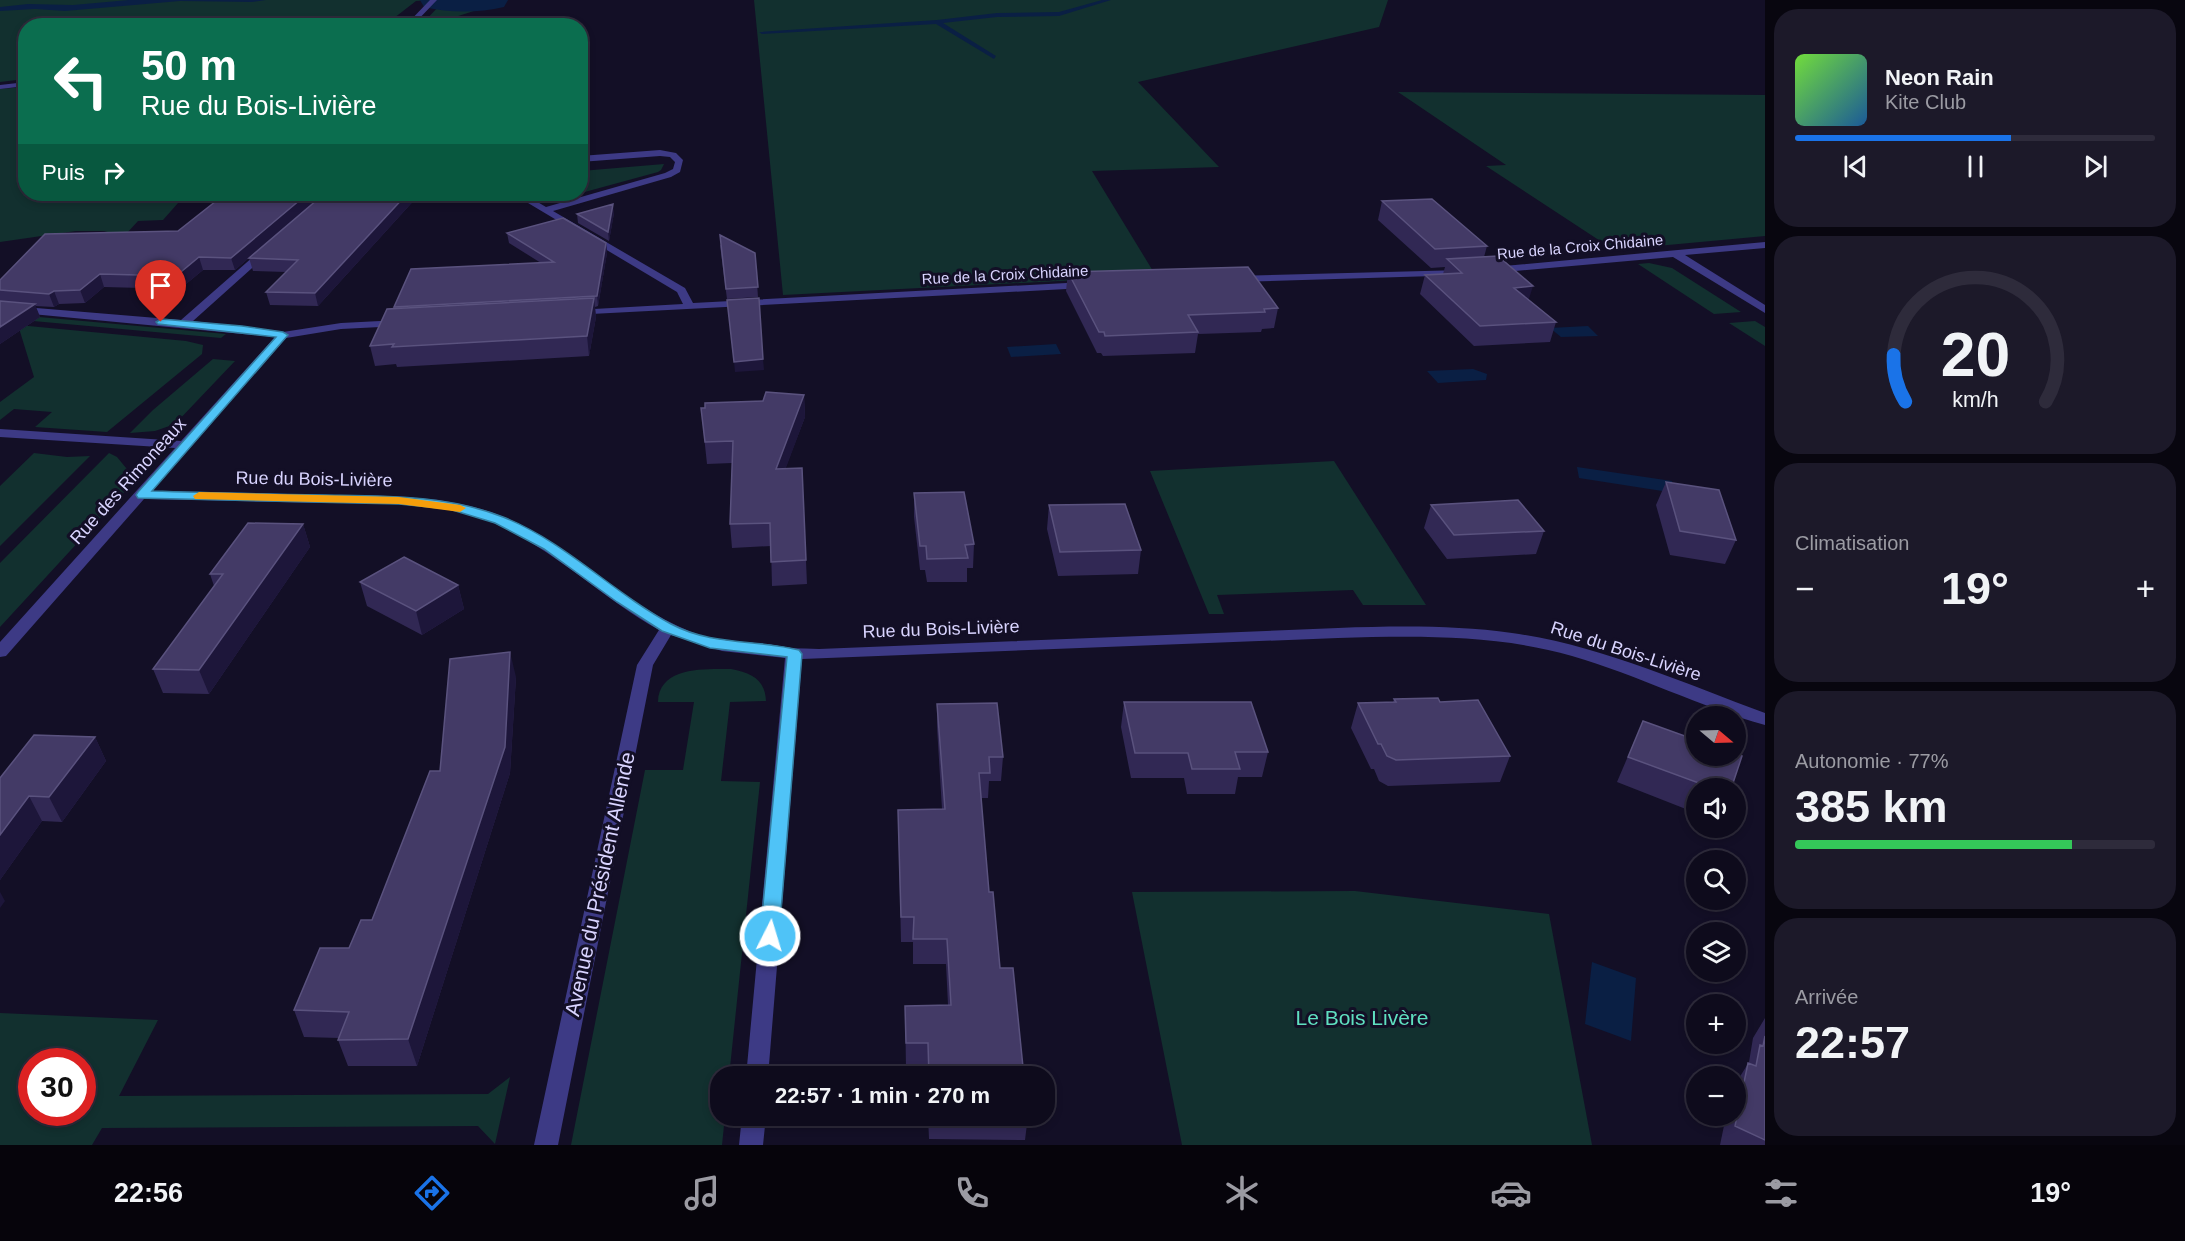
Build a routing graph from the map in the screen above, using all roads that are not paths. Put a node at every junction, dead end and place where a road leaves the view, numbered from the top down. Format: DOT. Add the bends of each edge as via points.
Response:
graph roads {
  1 [pos="432,2"];
  2 [pos="416,18"];
  3 [pos="18,85"];
  4 [pos="0,87"];
  5 [pos="588,158"];
  6 [pos="588,198"];
  7 [pos="530,201"];
  8 [pos="577,201"];
  9 [pos="545,210"];
  10 [pos="1765,245"];
  11 [pos="271,246"];
  12 [pos="1674,253"];
  13 [pos="1218,280"];
  14 [pos="1093,285"];
  15 [pos="690,307"];
  16 [pos="0,308"];
  17 [pos="1765,310"];
  18 [pos="562,314"];
  19 [pos="411,323"];
  20 [pos="183,324"];
  21 [pos="283,335"];
  22 [pos="0,433"];
  23 [pos="186,445"];
  24 [pos="142,495"];
  25 [pos="668,628"];
  26 [pos="0,652"];
  27 [pos="794,654"];
  28 [pos="1765,719"];
  29 [pos="758,1066"];
  30 [pos="753,1126"];
  31 [pos="546,1145"];
  32 [pos="751,1145"];
  1 -- 2 [label="street"];
  3 -- 4 [label="street"];
  5 -- 6 [label="street" via="660,153 673,155 680,162 678,170 668,175"];
  7 -- 9 [label="street"];
  8 -- 9 [label="street"];
  9 -- 15 [label="street" via="681,290"];
  10 -- 12 [label="street, Rue de la Croix Chidaine"];
  11 -- 20 [label="street"];
  12 -- 13 [label="street, Rue de la Croix Chidaine" via="1468,272"];
  12 -- 17 [label="street"];
  14 -- 15 [label="street, Rue de la Croix Chidaine"];
  15 -- 18 [label="street, Rue de la Croix Chidaine"];
  16 -- 20 [label="street"];
  19 -- 21 [label="street"];
  20 -- 21 [label="street"];
  21 -- 23 [label="street, Rue des Rimoneaux"];
  22 -- 23 [label="street"];
  23 -- 24 [label="street, Rue des Rimoneaux"];
  24 -- 25 [label="street, Rue du Bois-Livière" via="450,505 499,520 548,546"];
  24 -- 26 [label="street, Rue des Rimoneaux"];
  25 -- 27 [label="street, Rue du Bois-Livière" via="710,644"];
  25 -- 31 [label="street, Avenue du Président Allende" via="645,665"];
  27 -- 28 [label="street, Rue du Bois-Livière" via="1265,636 1480,634 1590,656"];
  27 -- 29 [label="street"];
  30 -- 32 [label="street"];
}
